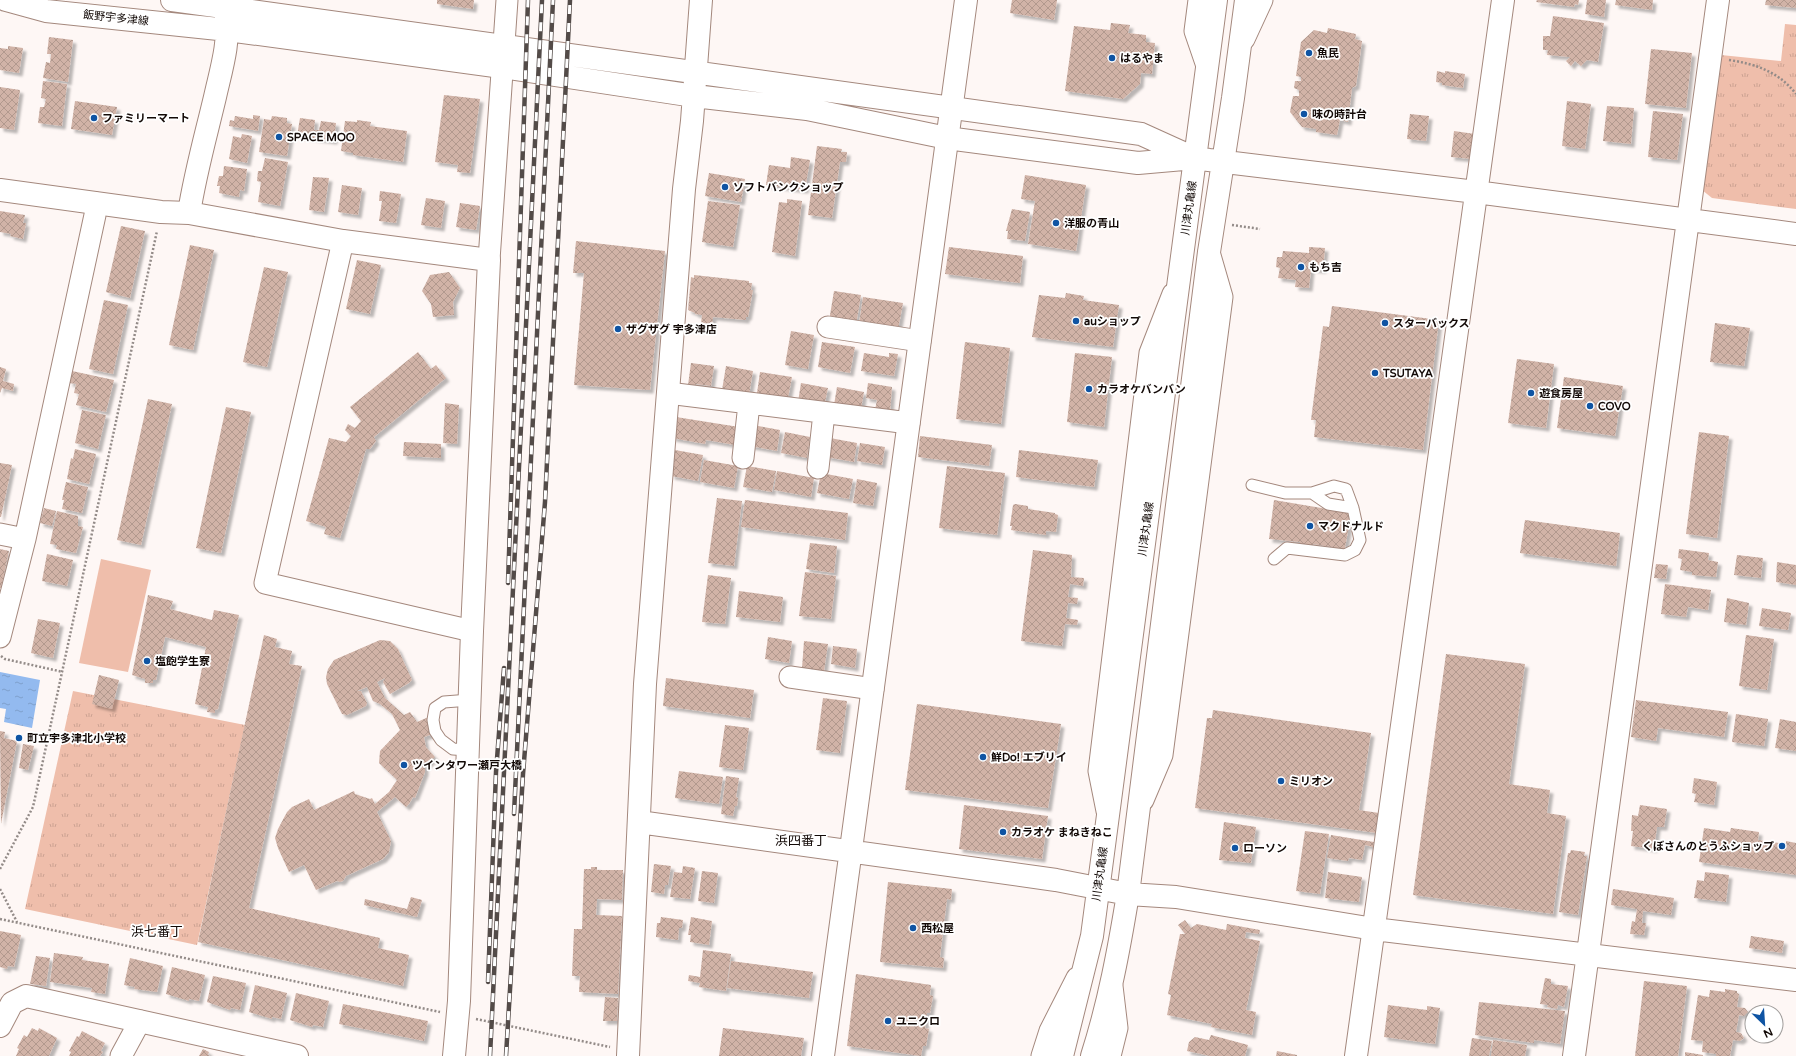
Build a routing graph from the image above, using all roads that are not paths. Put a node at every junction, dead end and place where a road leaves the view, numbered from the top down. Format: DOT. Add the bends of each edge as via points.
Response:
graph roads {
  1 [pos="6,0"];
  2 [pos="172,0"];
  3 [pos="507,0"];
  4 [pos="701,0"];
  5 [pos="966,0"];
  6 [pos="1198,0"];
  7 [pos="1216,0"];
  8 [pos="1246,0"];
  9 [pos="1262,0"];
  10 [pos="1503,0"];
  11 [pos="1718,0"];
  12 [pos="235,4"];
  13 [pos="46,11"];
  14 [pos="0,12"];
  15 [pos="228,30"];
  16 [pos="504,45"];
  17 [pos="1240,48"];
  18 [pos="1208,66"];
  19 [pos="502,67"];
  20 [pos="697,72"];
  21 [pos="694,96"];
  22 [pos="952,108"];
  23 [pos="947,138"];
  24 [pos="1195,158"];
  25 [pos="1223,161"];
  26 [pos="0,190"];
  27 [pos="1476,192"];
  28 [pos="96,203"];
  29 [pos="189,214"];
  30 [pos="1688,221"];
  31 [pos="1796,234"];
  32 [pos="343,241"];
  33 [pos="489,260"];
  34 [pos="828,327"];
  35 [pos="920,341"];
  36 [pos="668,393"];
  37 [pos="749,404"];
  38 [pos="824,413"];
  39 [pos="909,423"];
  40 [pos="743,458"];
  41 [pos="818,468"];
  42 [pos="1252,484"];
  43 [pos="1312,493"];
  44 [pos="1353,508"];
  45 [pos="0,534"];
  46 [pos="25,538"];
  47 [pos="1274,559"];
  48 [pos="472,631"];
  49 [pos="0,637"];
  50 [pos="790,677"];
  51 [pos="873,689"];
  52 [pos="470,700"];
  53 [pos="468,750"];
  54 [pos="640,822"];
  55 [pos="850,851"];
  56 [pos="1098,889"];
  57 [pos="1128,894"];
  58 [pos="1374,929"];
  59 [pos="1588,956"];
  60 [pos="1086,959"];
  61 [pos="1111,980"];
  62 [pos="1796,980"];
  63 [pos="140,1021"];
  64 [pos="0,1026"];
  65 [pos="258,1052"];
  66 [pos="620,1052"];
  67 [pos="121,1056"];
  68 [pos="297,1056"];
  69 [pos="454,1056"];
  70 [pos="823,1056"];
  71 [pos="1042,1056"];
  72 [pos="1062,1056"];
  73 [pos="1092,1056"];
  74 [pos="1110,1056"];
  75 [pos="1356,1056"];
  76 [pos="1574,1056"];
  1 -- 13 [label="street, 飯野宇多津線"];
  2 -- 12 [label="street"];
  3 -- 16 [label="street"];
  4 -- 20 [label="street"];
  5 -- 22 [label="street"];
  6 -- 18 [label="street" via="1195,31"];
  7 -- 18 [label="street, 川津丸亀線"];
  8 -- 17 [label="street"];
  9 -- 17 [label="street"];
  10 -- 27 [label="street"];
  11 -- 30 [label="street"];
  12 -- 15 [label="street"];
  12 -- 16 [label="street"];
  13 -- 14 [label="street"];
  13 -- 15 [label="street, 飯野宇多津線"];
  15 -- 19 [label="street, 飯野宇多津線"];
  15 -- 29 [label="street"];
  16 -- 19 [label="street"];
  16 -- 20 [label="street"];
  17 -- 25 [label="street"];
  18 -- 24 [label="street, 川津丸亀線"];
  19 -- 21 [label="street, 飯野宇多津線"];
  19 -- 33 [label="street"];
  20 -- 21 [label="street"];
  20 -- 22 [label="street"];
  21 -- 23 [label="street, 飯野宇多津線" via="807,109"];
  21 -- 36 [label="street"];
  22 -- 23 [label="street"];
  22 -- 24 [label="street" via="1141,134"];
  23 -- 24 [label="street, 飯野宇多津線" via="1138,163"];
  23 -- 35 [label="street"];
  24 -- 25 [label="street"];
  24 -- 56 [label="street, 川津丸亀線"];
  25 -- 27 [label="street"];
  25 -- 57 [label="street" via="1209,252"];
  26 -- 28 [label="street"];
  27 -- 30 [label="street"];
  27 -- 58 [label="street"];
  28 -- 29 [label="street"];
  28 -- 46 [label="street"];
  29 -- 32 [label="street"];
  30 -- 31 [label="street"];
  30 -- 59 [label="street"];
  32 -- 33 [label="street"];
  32 -- 48 [label="street" via="266,583"];
  33 -- 48 [label="street"];
  34 -- 35 [label="street"];
  35 -- 39 [label="street"];
  36 -- 37 [label="street"];
  36 -- 54 [label="street" via="645,684"];
  37 -- 38 [label="street"];
  37 -- 40 [label="street"];
  38 -- 39 [label="street"];
  38 -- 41 [label="street"];
  39 -- 51 [label="street"];
  42 -- 43 [label="lane" via="1285,493"];
  43 -- 44 [label="lane" via="1328,504"];
  43 -- 44 [label="lane" via="1334,486 1346,489"];
  44 -- 47 [label="lane" via="1360,540 1355,550 1345,555 1287,548"];
  45 -- 46 [label="street"];
  46 -- 49 [label="street"];
  48 -- 52 [label="street"];
  50 -- 51 [label="street"];
  51 -- 55 [label="street"];
  52 -- 53 [label="street"];
  52 -- 53 [label="lane" via="444,702 435,708 433,720 435,731 441,740 453,749"];
  53 -- 69 [label="street" via="458,1016"];
  54 -- 55 [label="street"];
  54 -- 66 [label="street"];
  55 -- 56 [label="street" via="1056,880"];
  55 -- 70 [label="street"];
  56 -- 57 [label="street"];
  56 -- 60 [label="street, 川津丸亀線" via="1092,936"];
  57 -- 58 [label="street" via="1176,897"];
  57 -- 61 [label="street"];
  58 -- 59 [label="street"];
  58 -- 75 [label="street"];
  59 -- 62 [label="street"];
  59 -- 76 [label="street"];
  60 -- 71 [label="street" via="1050,1031"];
  60 -- 72 [label="street, 川津丸亀線"];
  61 -- 73 [label="street"];
  61 -- 74 [label="street" via="1117,1028"];
  63 -- 64 [label="street" via="26,996 12,1003"];
  63 -- 65 [label="street"];
  63 -- 67 [label="street"];
  65 -- 68 [label="street"];
}
